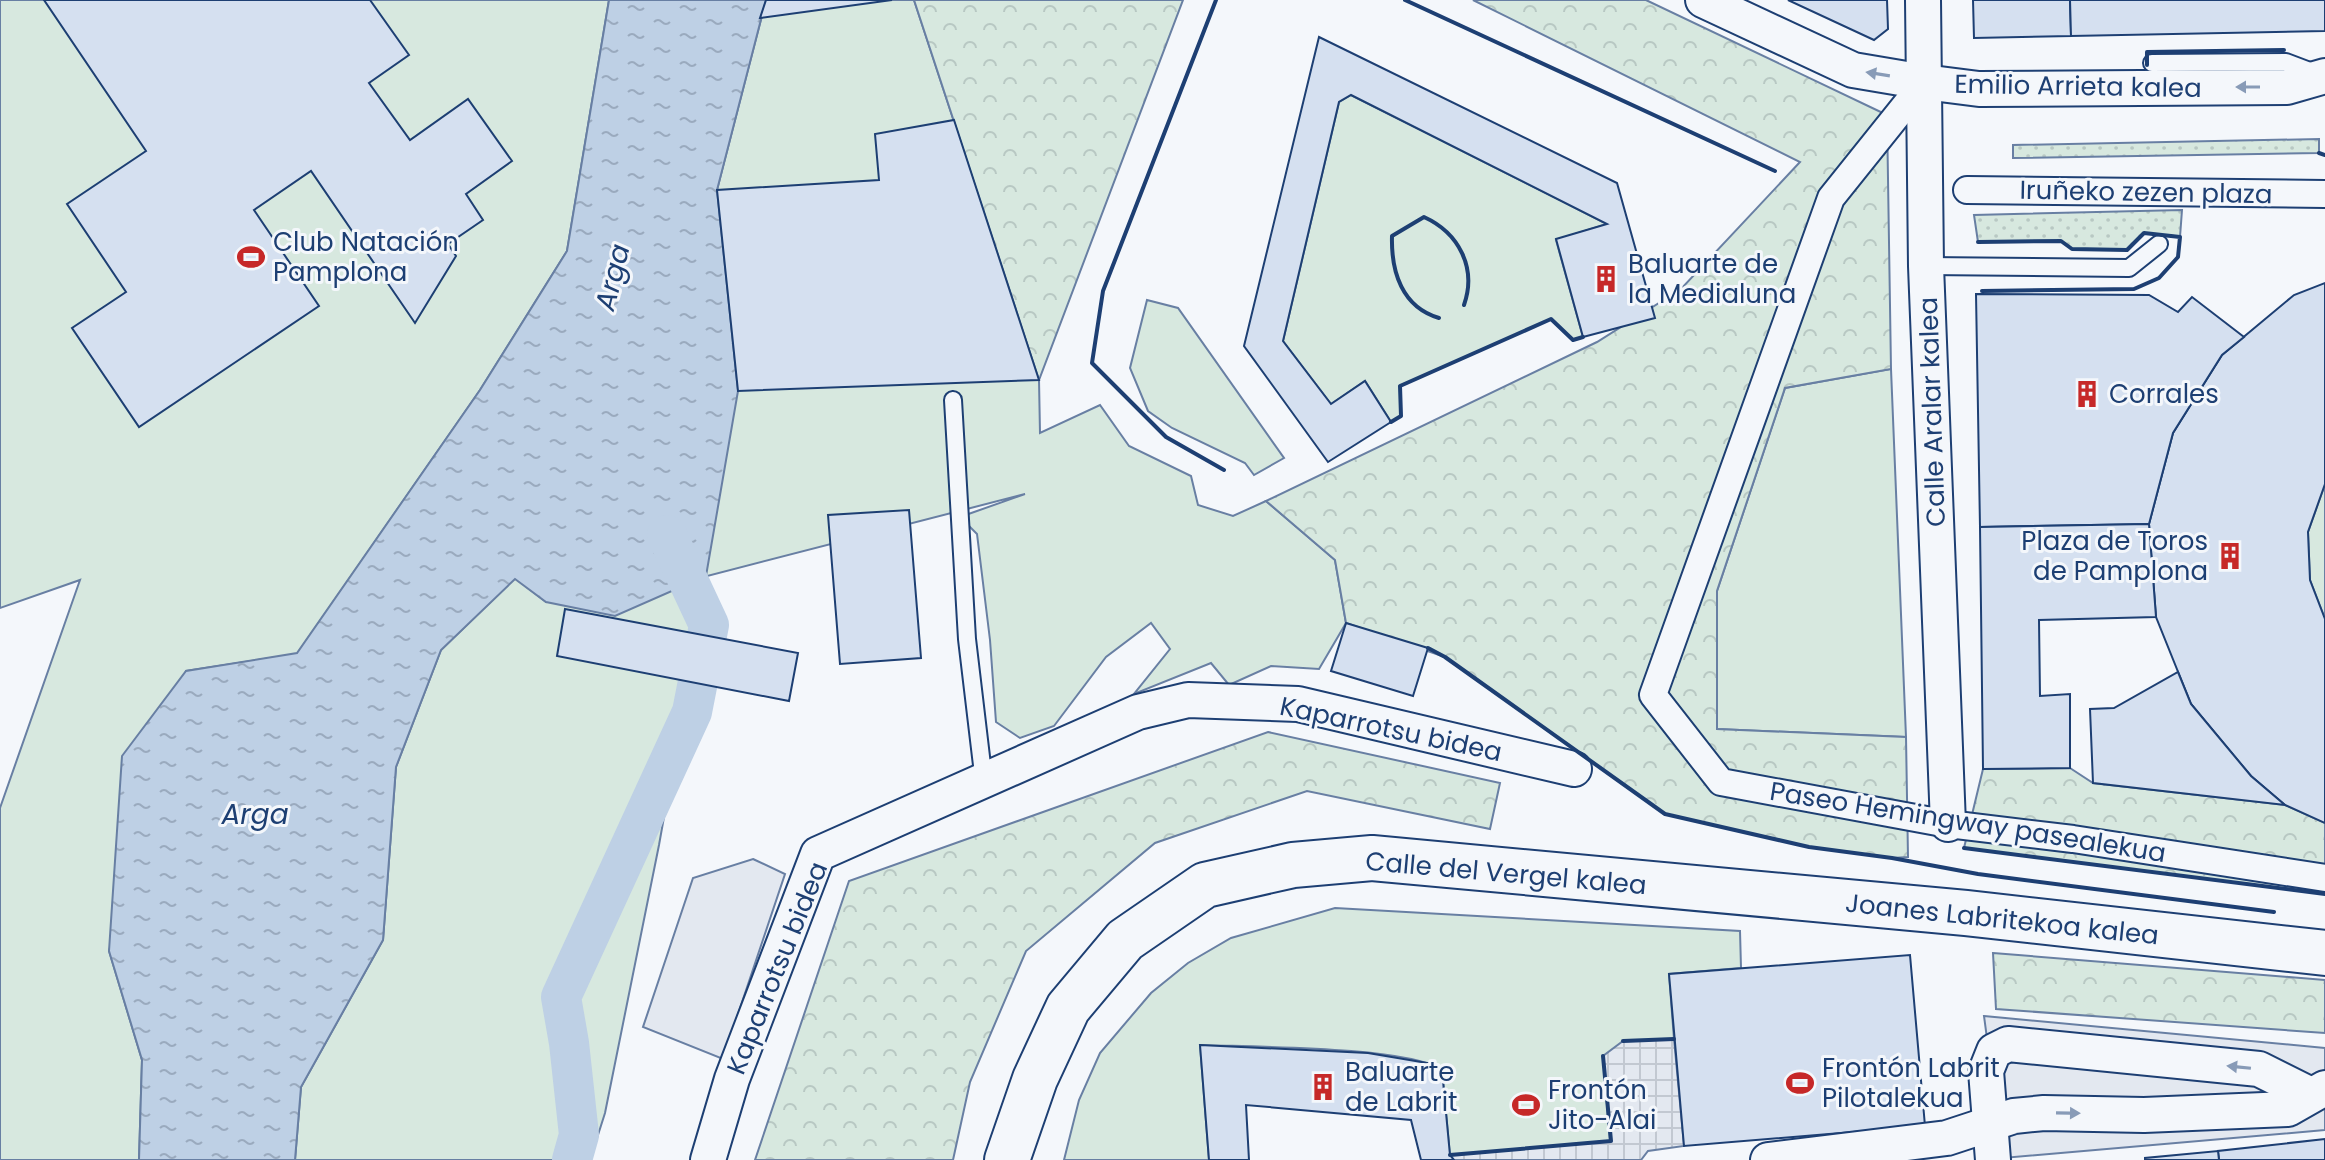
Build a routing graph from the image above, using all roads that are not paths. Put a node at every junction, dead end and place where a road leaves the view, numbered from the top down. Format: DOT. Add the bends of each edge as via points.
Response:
graph roads {
  1 [pos="1703,0"];
  2 [pos="1923,0"];
  3 [pos="2152,63"];
  4 [pos="2324,76"];
  5 [pos="1924,82"];
  6 [pos="1967,190"];
  7 [pos="2325,194"];
  8 [pos="2159,244"];
  9 [pos="1926,266"];
  10 [pos="953,400"];
  11 [pos="1574,769"];
  12 [pos="984,782"];
  13 [pos="1948,824"];
  14 [pos="2325,878"];
  15 [pos="1679,888"];
  16 [pos="2325,953"];
  17 [pos="2318,1092"];
  18 [pos="1991,1122"];
  19 [pos="1836,1157"];
  20 [pos="708,1160"];
  21 [pos="1007,1160"];
  22 [pos="1768,1160"];
  23 [pos="1993,1160"];
  5 -- 1 [label="street, Emilio Arrieta kalea, one-way" via="1853,70"];
  2 -- 5 [label="street, Calle Aralar kalea"];
  3 -- 4 [label="lane" via="2286,62"];
  4 -- 5 [label="street, Emilio Arrieta kalea, one-way" via="2287,87 1979,89"];
  5 -- 9 [label="street, Calle Aralar kalea"];
  5 -- 13 [label="street, Paseo Hemingway pasealekua" via="1831,198 1653,695 1721,782"];
  6 -- 7 [label="street, Iruñeko zezen plaza"];
  8 -- 9 [label="lane" via="2129,268"];
  9 -- 13 [label="street, Calle Aralar kalea"];
  10 -- 12 [label="lane" via="967,639"];
  11 -- 12 [label="street, Kaparrotsu bidea" via="1298,704 1188,700 1138,712"];
  12 -- 20 [label="street, Kaparrotsu bidea" via="818,854 732,1079"];
  13 -- 14 [label="street, Paseo Hemingway pasealekua"];
  15 -- 16 [label="main road, Joanes Labritekoa kalea"];
  15 -- 21 [label="main road, Calle del Vergel kalea" via="1372,858 1293,865 1205,885 1125,940 1068,1008 1035,1079"];
  18 -- 17 [label="street, one-way" via="2044,1113 2288,1109"];
  17 -- 18 [label="street, one-way" via="2259,1069 2008,1044 1994,1051 1986,1071"];
  18 -- 19 [label="street" via="1947,1138"];
  18 -- 23 [label="street"];
  19 -- 22 [label="street"];
}
